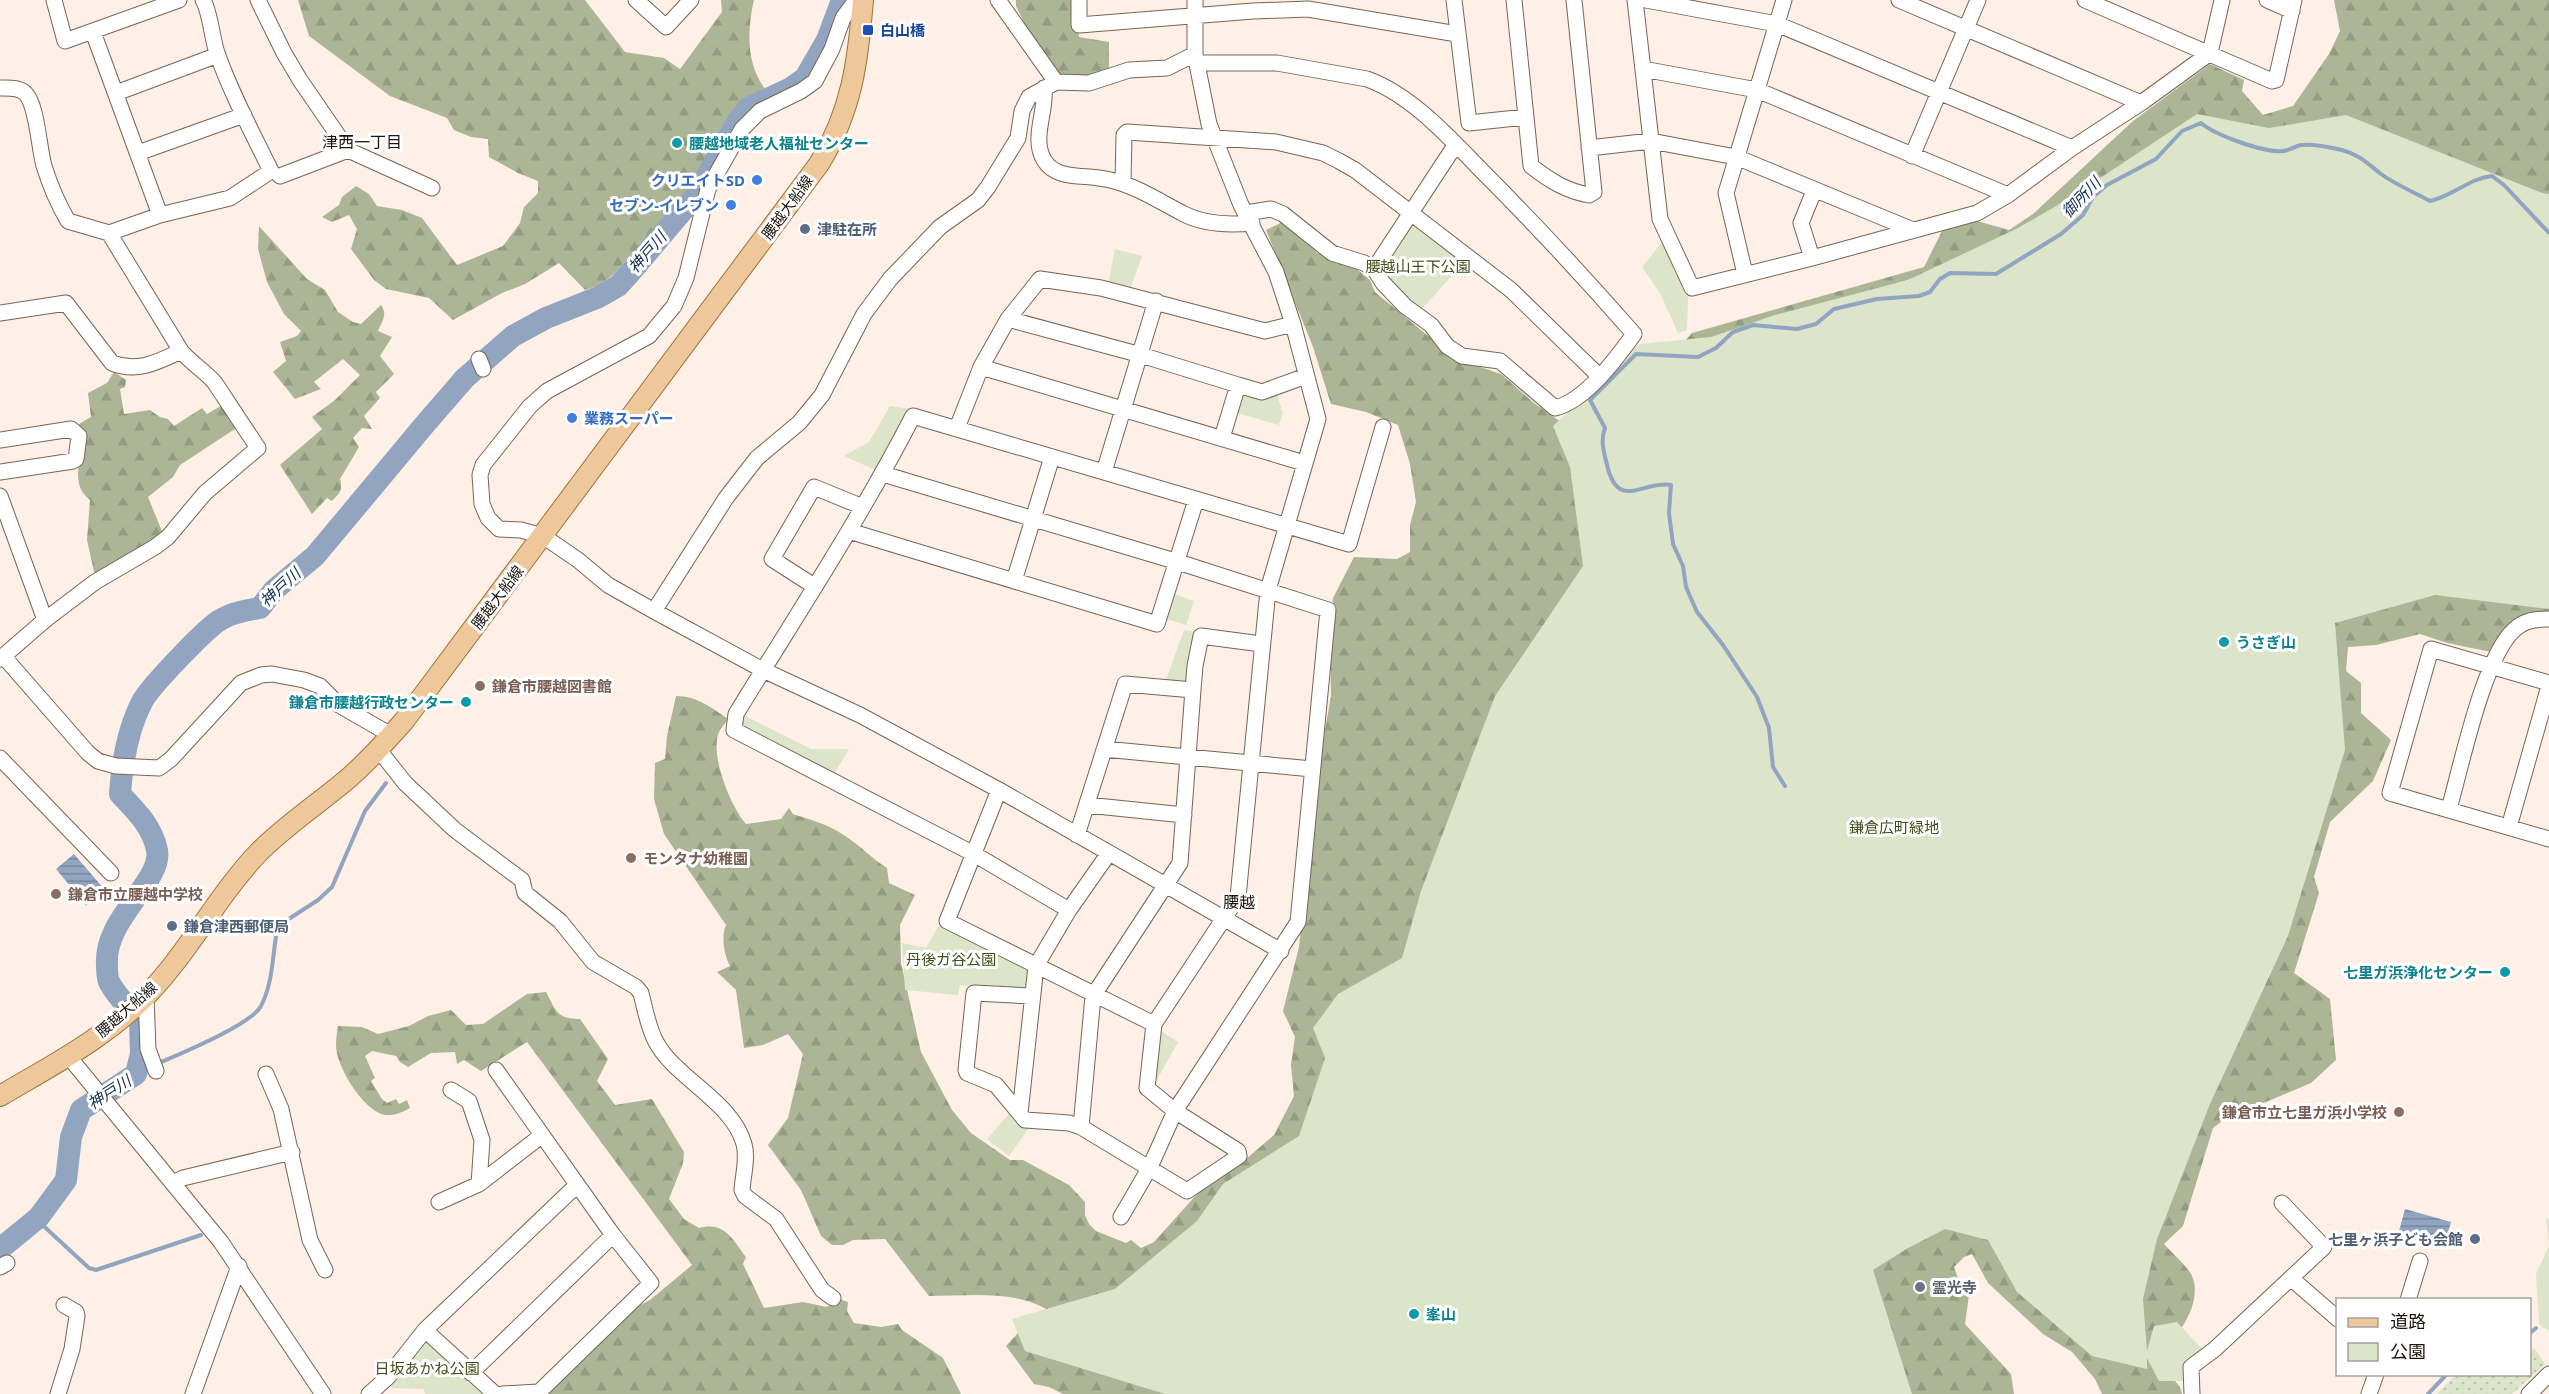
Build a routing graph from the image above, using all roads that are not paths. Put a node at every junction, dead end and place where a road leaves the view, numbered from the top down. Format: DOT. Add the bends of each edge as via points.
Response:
graph roads {
  1 [pos="54,0"];
  2 [pos="179,0"];
  3 [pos="258,0"];
  4 [pos="636,0"];
  5 [pos="691,0"];
  6 [pos="856,0"];
  7 [pos="863,0"];
  8 [pos="998,0"];
  9 [pos="1079,0"];
  10 [pos="1454,0"];
  11 [pos="1514,0"];
  12 [pos="1574,0"];
  13 [pos="1635,0"];
  14 [pos="1646,0"];
  15 [pos="1784,0"];
  16 [pos="1899,0"];
  17 [pos="1978,0"];
  18 [pos="2085,0"];
  19 [pos="2222,0"];
  20 [pos="2266,0"];
  21 [pos="209,2"];
  22 [pos="2293,5"];
  23 [pos="1195,8"];
  24 [pos="1777,24"];
  25 [pos="1966,28"];
  26 [pos="93,32"];
  27 [pos="1457,34"];
  28 [pos="2210,53"];
  29 [pos="218,55"];
  30 [pos="1196,58"];
  31 [pos="1643,69"];
  32 [pos="1050,85"];
  33 [pos="0,88"];
  34 [pos="1757,90"];
  35 [pos="1939,91"];
  36 [pos="116,93"];
  37 [pos="2141,103"];
  38 [pos="244,115"];
  39 [pos="1526,117"];
  40 [pos="1214,138"];
  41 [pos="1651,141"];
  42 [pos="1456,144"];
  43 [pos="1589,148"];
  44 [pos="2072,148"];
  45 [pos="348,150"];
  46 [pos="138,153"];
  47 [pos="1912,156"];
  48 [pos="1736,157"];
  49 [pos="280,176"];
  50 [pos="1123,182"];
  51 [pos="432,188"];
  52 [pos="1814,191"];
  53 [pos="2007,195"];
  54 [pos="1410,212"];
  55 [pos="160,215"];
  56 [pos="1249,218"];
  57 [pos="1913,230"];
  58 [pos="109,233"];
  59 [pos="1812,258"];
  60 [pos="1374,269"];
  61 [pos="1745,274"];
  62 [pos="1156,302"];
  63 [pos="0,313"];
  64 [pos="1008,319"];
  65 [pos="1293,324"];
  66 [pos="181,351"];
  67 [pos="1141,355"];
  68 [pos="981,367"];
  69 [pos="1306,376"];
  70 [pos="1599,376"];
  71 [pos="1238,385"];
  72 [pos="1124,409"];
  73 [pos="957,428"];
  74 [pos="1383,428"];
  75 [pos="1222,438"];
  76 [pos="0,440"];
  77 [pos="1052,457"];
  78 [pos="1304,463"];
  79 [pos="0,472"];
  80 [pos="1104,472"];
  81 [pos="883,474"];
  82 [pos="0,496"];
  83 [pos="1196,500"];
  84 [pos="863,507"];
  85 [pos="1035,519"];
  86 [pos="1287,526"];
  87 [pos="849,531"];
  88 [pos="543,536"];
  89 [pos="1178,562"];
  90 [pos="1014,581"];
  91 [pos="814,586"];
  92 [pos="1268,590"];
  93 [pos="654,611"];
  94 [pos="2549,619"];
  95 [pos="45,620"];
  96 [pos="1261,644"];
  97 [pos="2,658"];
  98 [pos="2490,665"];
  99 [pos="763,670"];
  100 [pos="2549,685"];
  101 [pos="1193,690"];
  102 [pos="385,742"];
  103 [pos="1104,749"];
  104 [pos="1190,757"];
  105 [pos="0,758"];
  106 [pos="1250,763"];
  107 [pos="1312,769"];
  108 [pos="999,790"];
  109 [pos="1087,805"];
  110 [pos="2449,809"];
  111 [pos="1184,815"];
  112 [pos="2509,827"];
  113 [pos="1077,835"];
  114 [pos="2549,839"];
  115 [pos="1109,853"];
  116 [pos="974,854"];
  117 [pos="111,873"];
  118 [pos="1165,885"];
  119 [pos="1069,910"];
  120 [pos="1223,917"];
  121 [pos="1281,951"];
  122 [pos="1036,966"];
  123 [pos="1031,996"];
  124 [pos="1094,996"];
  125 [pos="135,1005"];
  126 [pos="1154,1024"];
  127 [pos="69,1057"];
  128 [pos="154,1064"];
  129 [pos="496,1070"];
  130 [pos="266,1074"];
  131 [pos="451,1090"];
  132 [pos="0,1096"];
  133 [pos="1176,1111"];
  134 [pos="1020,1113"];
  135 [pos="1081,1127"];
  136 [pos="541,1136"];
  137 [pos="292,1152"];
  138 [pos="1150,1167"];
  139 [pos="173,1183"];
  140 [pos="479,1185"];
  141 [pos="577,1185"];
  142 [pos="439,1202"];
  143 [pos="2282,1203"];
  144 [pos="1121,1217"];
  145 [pos="613,1235"];
  146 [pos="2420,1261"];
  147 [pos="239,1266"];
  148 [pos="325,1270"];
  149 [pos="2292,1279"];
  150 [pos="832,1298"];
  151 [pos="2408,1298"];
  152 [pos="64,1305"];
  153 [pos="2336,1318"];
  154 [pos="425,1330"];
  155 [pos="471,1373"];
  156 [pos="2549,1374"];
  157 [pos="2375,1376"];
  158 [pos="58,1394"];
  159 [pos="193,1394"];
  160 [pos="323,1394"];
  161 [pos="369,1394"];
  162 [pos="495,1394"];
  163 [pos="502,1394"];
  164 [pos="2192,1394"];
  165 [pos="2369,1394"];
  166 [pos="2529,1394"];
  1 -- 26 [label="street" via="65,41"];
  2 -- 26 [label="street"];
  3 -- 45 [label="street" via="294,71"];
  4 -- 5 [label="street" via="666,27"];
  6 -- 88 [label="street" via="843,18 815,81 760,111 742,129 708,189 686,278 674,306 645,339 547,391 530,406 483,465 480,498 488,518 499,529"];
  7 -- 88 [label="main road, 腰越大船線" via="856,71 833,141"];
  8 -- 32 [label="street"];
  9 -- 23 [label="street" via="1079,26"];
  10 -- 27 [label="street"];
  11 -- 39 [label="street"];
  12 -- 43 [label="street"];
  13 -- 31 [label="street"];
  14 -- 24 [label="street"];
  15 -- 24 [label="street"];
  16 -- 25 [label="street"];
  17 -- 25 [label="street"];
  18 -- 28 [label="street"];
  19 -- 28 [label="street"];
  20 -- 22 [label="street"];
  21 -- 29 [label="street" via="208,19"];
  22 -- 28 [label="street" via="2276,80"];
  23 -- 27 [label="street" via="1308,9"];
  23 -- 30 [label="street"];
  24 -- 34 [label="street"];
  24 -- 35 [label="street"];
  25 -- 35 [label="street"];
  25 -- 37 [label="street"];
  26 -- 36 [label="street"];
  27 -- 39 [label="street" via="1468,123"];
  28 -- 37 [label="street"];
  29 -- 36 [label="street"];
  29 -- 38 [label="street"];
  30 -- 32 [label="street" via="1167,68 1129,70 1089,83"];
  30 -- 40 [label="street"];
  30 -- 42 [label="street" via="1277,63 1367,79 1416,109"];
  31 -- 34 [label="street"];
  31 -- 41 [label="street"];
  32 -- 50 [label="street" via="1039,146 1047,164 1070,176"];
  32 -- 93 [label="street" via="1025,103 1018,138 988,187 978,200 940,227 890,279 864,314 822,395 799,423 757,458 726,498"];
  33 -- 58 [label="street" via="19,89 27,94 44,166 68,221"];
  34 -- 47 [label="street"];
  34 -- 48 [label="street"];
  35 -- 44 [label="street"];
  35 -- 47 [label="street"];
  36 -- 46 [label="street"];
  37 -- 44 [label="street"];
  38 -- 46 [label="street"];
  38 -- 55 [label="street" via="271,171 230,198"];
  39 -- 43 [label="street" via="1531,166 1549,180 1589,195 1594,192"];
  40 -- 50 [label="street" via="1127,132"];
  40 -- 54 [label="street" via="1276,142 1323,153 1355,170"];
  40 -- 56 [label="street"];
  41 -- 43 [label="street"];
  41 -- 48 [label="street"];
  41 -- 61 [label="street" via="1660,219 1692,288"];
  42 -- 54 [label="street"];
  42 -- 70 [label="street" via="1565,255 1634,334"];
  44 -- 53 [label="street"];
  45 -- 49 [label="street"];
  45 -- 51 [label="street"];
  46 -- 55 [label="street"];
  47 -- 53 [label="street"];
  48 -- 52 [label="street"];
  48 -- 61 [label="street" via="1726,193"];
  50 -- 56 [label="street" via="1186,215 1220,223"];
  52 -- 57 [label="street"];
  52 -- 59 [label="street" via="1801,223"];
  53 -- 57 [label="street" via="1977,213"];
  54 -- 60 [label="street"];
  54 -- 70 [label="street" via="1511,290"];
  55 -- 58 [label="street"];
  56 -- 60 [label="street" via="1271,209 1332,253"];
  56 -- 65 [label="street" via="1276,272"];
  57 -- 59 [label="street"];
  58 -- 66 [label="street"];
  59 -- 61 [label="street"];
  60 -- 70 [label="street" via="1383,283 1431,325 1447,346 1462,356 1500,361 1555,408 1572,402"];
  62 -- 64 [label="street" via="1101,288 1040,279"];
  62 -- 65 [label="street" via="1265,331"];
  62 -- 67 [label="street"];
  63 -- 66 [label="street" via="66,303 112,363 122,367 149,366"];
  64 -- 67 [label="street"];
  64 -- 68 [label="street"];
  65 -- 69 [label="street"];
  66 -- 95 [label="street" via="215,383 258,448 205,493 168,537 95,582"];
  67 -- 71 [label="street"];
  67 -- 72 [label="street"];
  68 -- 72 [label="street"];
  68 -- 73 [label="street"];
  69 -- 71 [label="street" via="1262,392"];
  69 -- 78 [label="street" via="1318,419"];
  71 -- 75 [label="street"];
  72 -- 75 [label="street"];
  72 -- 80 [label="street"];
  73 -- 77 [label="street"];
  73 -- 81 [label="street" via="913,416"];
  74 -- 86 [label="street" via="1350,543"];
  75 -- 78 [label="street"];
  76 -- 79 [label="street" via="71,429 79,436 73,461"];
  77 -- 80 [label="street"];
  77 -- 85 [label="street"];
  78 -- 86 [label="street"];
  80 -- 83 [label="street"];
  81 -- 84 [label="street"];
  81 -- 85 [label="street"];
  82 -- 95 [label="street"];
  83 -- 86 [label="street"];
  83 -- 89 [label="street"];
  84 -- 87 [label="street"];
  84 -- 91 [label="street" via="814,487 772,559"];
  85 -- 89 [label="street"];
  85 -- 90 [label="street"];
  86 -- 92 [label="street"];
  87 -- 90 [label="street"];
  87 -- 91 [label="street"];
  88 -- 93 [label="street" via="608,585"];
  88 -- 102 [label="main road, 腰越大船線"];
  89 -- 90 [label="street" via="1157,624"];
  89 -- 92 [label="street"];
  91 -- 99 [label="street"];
  92 -- 96 [label="street"];
  92 -- 107 [label="street" via="1328,610"];
  93 -- 99 [label="street"];
  94 -- 98 [label="street" via="2530,620 2515,628"];
  95 -- 97 [label="street"];
  96 -- 101 [label="street" via="1201,636"];
  96 -- 106 [label="street"];
  97 -- 102 [label="street" via="88,753 99,761 122,767 159,768 241,683 261,675 320,686"];
  98 -- 100 [label="street"];
  98 -- 110 [label="street"];
  98 -- 110 [label="street" via="2432,649 2395,774 2390,793"];
  99 -- 108 [label="street" via="860,715"];
  99 -- 116 [label="street" via="736,714 734,730"];
  100 -- 112 [label="street"];
  101 -- 103 [label="street" via="1125,684"];
  101 -- 104 [label="street"];
  102 -- 125 [label="main road, 腰越大船線" via="345,782 285,827 260,852 173,964"];
  102 -- 150 [label="street" via="405,783 455,830 522,880 525,893 560,921 593,962 641,993 657,1044 690,1080 704,1089 741,1136 746,1152 742,1190 745,1196 776,1219 822,1290"];
  103 -- 104 [label="street"];
  103 -- 109 [label="street"];
  104 -- 106 [label="street"];
  104 -- 111 [label="street"];
  105 -- 117 [label="street"];
  106 -- 107 [label="street"];
  106 -- 120 [label="street" via="1238,897"];
  107 -- 121 [label="street" via="1298,922"];
  108 -- 113 [label="street"];
  108 -- 116 [label="street"];
  109 -- 111 [label="street"];
  109 -- 113 [label="street"];
  110 -- 112 [label="street"];
  111 -- 118 [label="street" via="1180,863"];
  112 -- 114 [label="street"];
  113 -- 115 [label="street"];
  115 -- 118 [label="street"];
  115 -- 119 [label="street"];
  116 -- 119 [label="street"];
  116 -- 122 [label="street" via="947,921"];
  118 -- 120 [label="street"];
  118 -- 124 [label="street"];
  119 -- 122 [label="street"];
  120 -- 121 [label="street"];
  120 -- 126 [label="street"];
  121 -- 133 [label="street"];
  122 -- 123 [label="street"];
  122 -- 124 [label="street"];
  123 -- 134 [label="street"];
  123 -- 134 [label="street" via="974,993 966,1070 996,1085"];
  124 -- 126 [label="street"];
  124 -- 135 [label="street"];
  125 -- 127 [label="main road, 腰越大船線"];
  125 -- 128 [label="street"];
  126 -- 133 [label="street" via="1146,1088"];
  127 -- 132 [label="main road, 腰越大船線"];
  127 -- 139 [label="street"];
  129 -- 136 [label="street"];
  130 -- 137 [label="street" via="281,1109"];
  131 -- 140 [label="street" via="469,1101 482,1140"];
  133 -- 138 [label="street"];
  133 -- 138 [label="street" via="1238,1151 1239,1156 1187,1191"];
  134 -- 135 [label="street" via="1025,1120 1070,1122"];
  135 -- 138 [label="street"];
  136 -- 140 [label="street"];
  136 -- 141 [label="street"];
  137 -- 139 [label="street"];
  137 -- 148 [label="street" via="310,1240"];
  138 -- 144 [label="street"];
  139 -- 147 [label="street"];
  140 -- 142 [label="street"];
  141 -- 145 [label="street"];
  141 -- 154 [label="street"];
  143 -- 149 [label="street" via="2324,1247"];
  145 -- 155 [label="street"];
  145 -- 163 [label="street" via="651,1283 539,1392"];
  146 -- 151 [label="street"];
  147 -- 159 [label="street"];
  147 -- 160 [label="street"];
  149 -- 153 [label="street"];
  149 -- 164 [label="street" via="2191,1367"];
  152 -- 158 [label="street" via="77,1316"];
  154 -- 155 [label="street"];
  154 -- 161 [label="street" via="387,1378"];
  155 -- 162 [label="street"];
  156 -- 166 [label="street"];
  157 -- 165 [label="street"];
}
